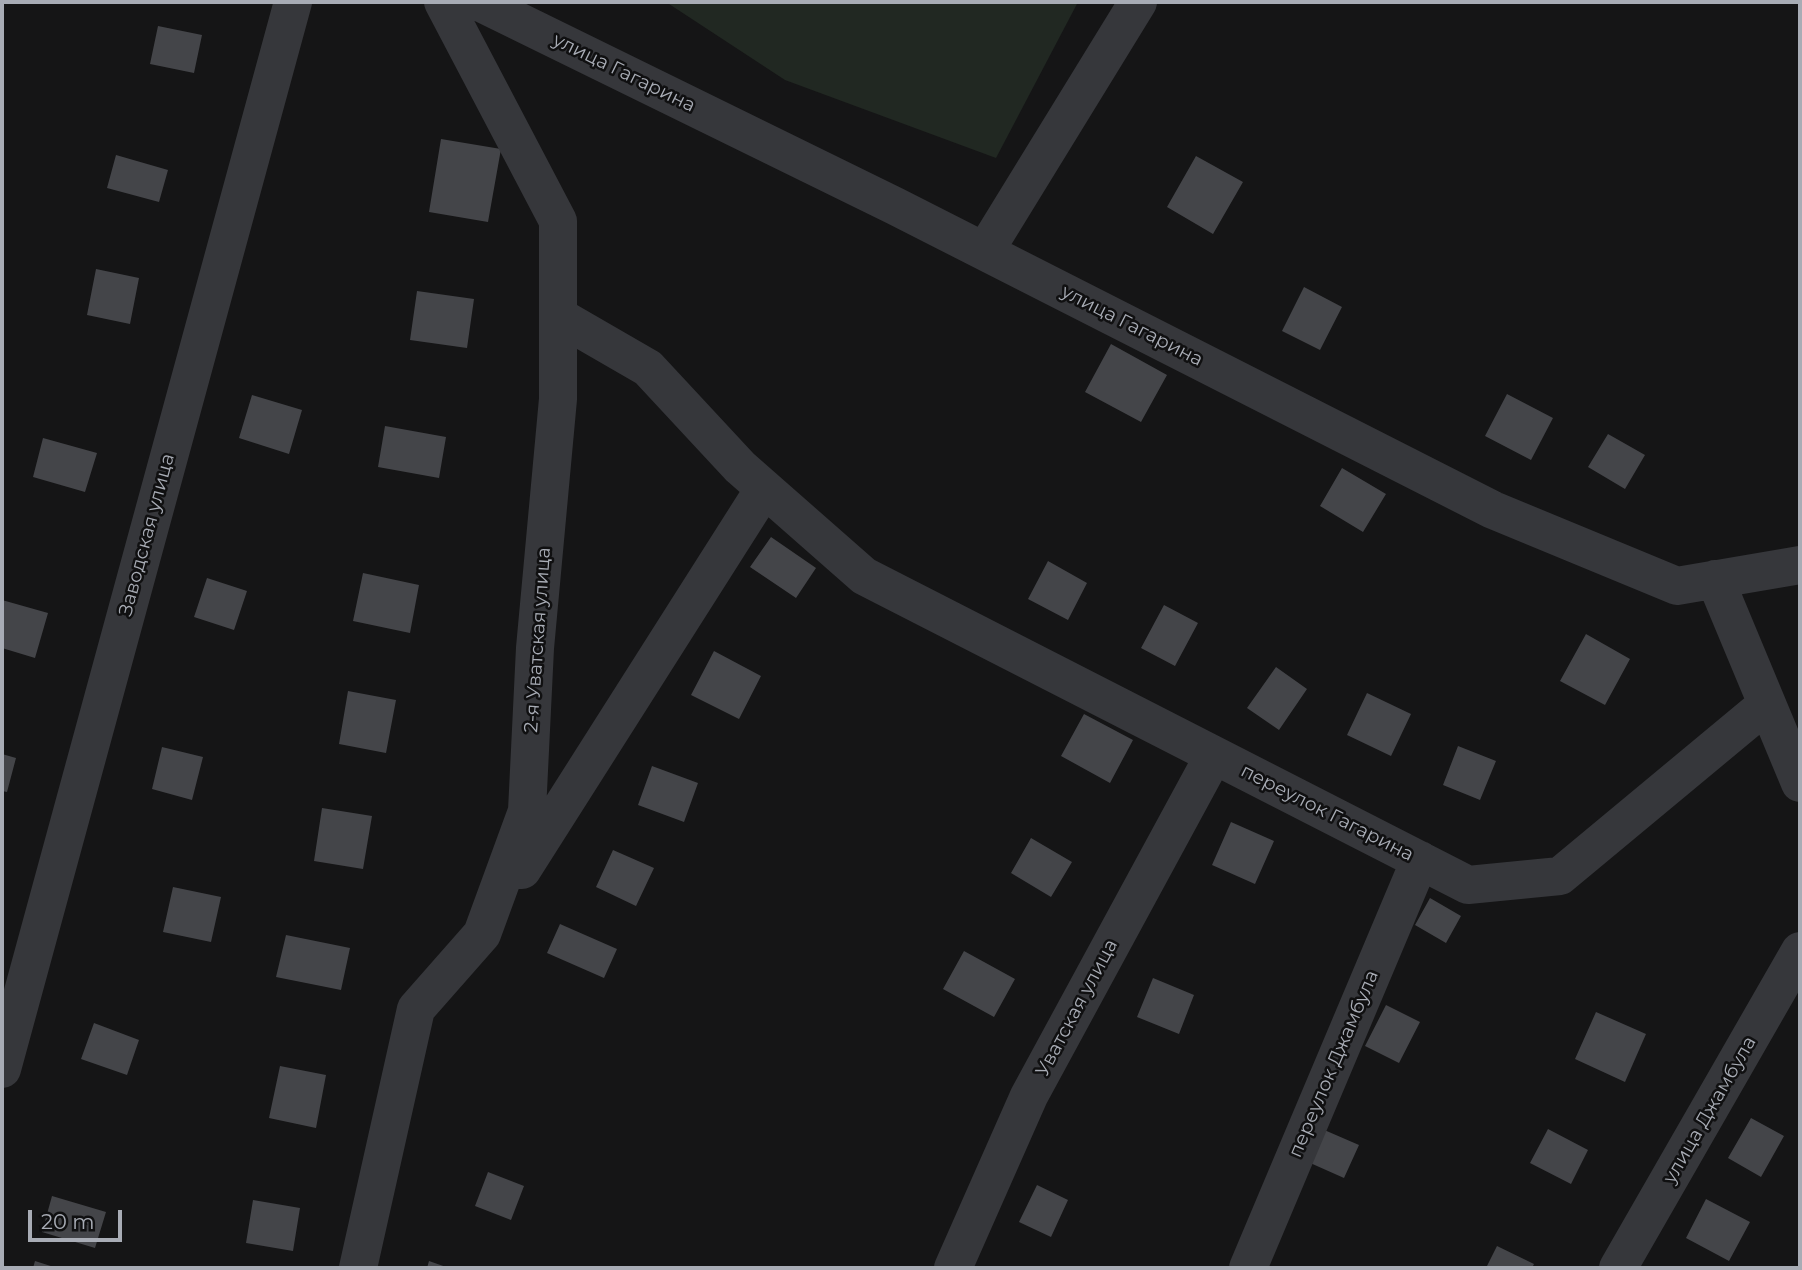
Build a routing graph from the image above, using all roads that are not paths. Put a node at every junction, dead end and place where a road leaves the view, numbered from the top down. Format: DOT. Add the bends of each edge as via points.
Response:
graph roads {
  1 [pos="293,2"];
  2 [pos="443,2"];
  3 [pos="479,2"];
  4 [pos="1138,2"];
  5 [pos="985,251"];
  6 [pos="558,316"];
  7 [pos="764,489"];
  8 [pos="1800,565"];
  9 [pos="1715,579"];
  10 [pos="1767,704"];
  11 [pos="1214,755"];
  12 [pos="1800,783"];
  13 [pos="1420,860"];
  14 [pos="482,933"];
  15 [pos="1800,951"];
  16 [pos="2,1069"];
  17 [pos="358,1268"];
  18 [pos="953,1268"];
  19 [pos="1248,1268"];
  20 [pos="1618,1268"];
  1 -- 16 [label="street, Заводская улица"];
  2 -- 6 [label="street, 2-я Уватская улица" via="558,221"];
  3 -- 5 [label="street, улица Гагарина"];
  4 -- 5 [label="street"];
  5 -- 9 [label="street, улица Гагарина" via="1493,510 1677,586"];
  6 -- 7 [label="street, переулок Гагарина" via="648,368"];
  6 -- 14 [label="street, 2-я Уватская улица" via="558,399 535,648 527,811"];
  7 -- 11 [label="street, переулок Гагарина" via="864,576"];
  7 -- 14 [label="street"];
  8 -- 9 [label="street, улица Гагарина"];
  9 -- 10 [label="street"];
  10 -- 12 [label="street"];
  10 -- 13 [label="street, переулок Гагарина" via="1560,876 1468,885"];
  11 -- 13 [label="street, переулок Гагарина"];
  11 -- 18 [label="street, Уватская улица" via="1029,1096"];
  13 -- 19 [label="street, переулок Джамбула"];
  14 -- 17 [label="street, 2-я Уватская улица" via="416,1009"];
  15 -- 20 [label="street, улица Джамбула"];
}
